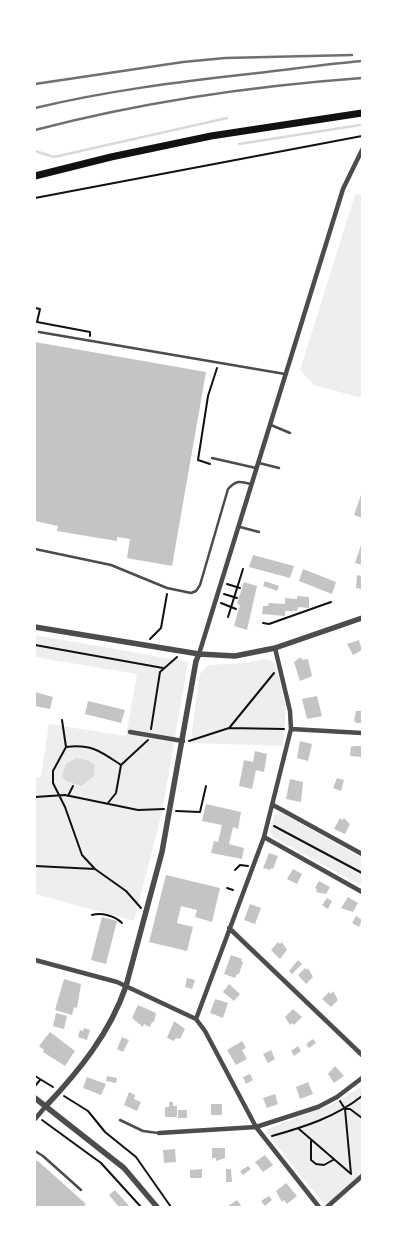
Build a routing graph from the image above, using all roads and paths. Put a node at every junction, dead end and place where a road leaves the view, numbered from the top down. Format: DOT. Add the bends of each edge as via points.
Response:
graph roads {
  1 [pos="362,113"];
  2 [pos="362,136"];
  3 [pos="362,150"];
  4 [pos="35,176"];
  5 [pos="35,198"];
  6 [pos="35,308"];
  7 [pos="39,332"];
  8 [pos="90,332"];
  9 [pos="219,363"];
  10 [pos="287,375"];
  11 [pos="271,425"];
  12 [pos="290,433"];
  13 [pos="212,458"];
  14 [pos="211,464"];
  15 [pos="259,465"];
  16 [pos="279,468"];
  17 [pos="253,484"];
  18 [pos="240,527"];
  19 [pos="258,532"];
  20 [pos="35,549"];
  21 [pos="243,569"];
  22 [pos="222,583"];
  23 [pos="167,588"];
  24 [pos="239,588"];
  25 [pos="219,592"];
  26 [pos="236,598"];
  27 [pos="216,602"];
  28 [pos="331,602"];
  29 [pos="232,607"];
  30 [pos="236,609"];
  31 [pos="228,617"];
  32 [pos="362,618"];
  33 [pos="263,623"];
  34 [pos="35,627"];
  35 [pos="150,639"];
  36 [pos="35,645"];
  37 [pos="276,648"];
  38 [pos="199,654"];
  39 [pos="280,665"];
  40 [pos="163,668"];
  41 [pos="62,720"];
  42 [pos="230,728"];
  43 [pos="291,729"];
  44 [pos="130,732"];
  45 [pos="362,733"];
  46 [pos="183,741"];
  47 [pos="66,747"];
  48 [pos="121,765"];
  49 [pos="73,786"];
  50 [pos="206,786"];
  51 [pos="59,796"];
  52 [pos="68,796"];
  53 [pos="35,797"];
  54 [pos="272,805"];
  55 [pos="171,810"];
  56 [pos="268,822"];
  57 [pos="264,836"];
  58 [pos="362,854"];
  59 [pos="35,866"];
  60 [pos="252,866"];
  61 [pos="95,869"];
  62 [pos="235,870"];
  63 [pos="362,873"];
  64 [pos="227,888"];
  65 [pos="234,890"];
  66 [pos="362,892"];
  67 [pos="146,913"];
  68 [pos="92,915"];
  69 [pos="122,923"];
  70 [pos="230,928"];
  71 [pos="35,960"];
  72 [pos="126,986"];
  73 [pos="196,1019"];
  74 [pos="362,1055"];
  75 [pos="35,1076"];
  76 [pos="362,1078"];
  77 [pos="40,1080"];
  78 [pos="35,1086"];
  79 [pos="59,1092"];
  80 [pos="362,1096"];
  81 [pos="337,1097"];
  82 [pos="35,1098"];
  83 [pos="46,1106"];
  84 [pos="344,1109"];
  85 [pos="361,1117"];
  86 [pos="36,1118"];
  87 [pos="120,1120"];
  88 [pos="256,1127"];
  89 [pos="299,1129"];
  90 [pos="158,1133"];
  91 [pos="265,1138"];
  92 [pos="311,1141"];
  93 [pos="35,1152"];
  94 [pos="333,1160"];
  95 [pos="362,1176"];
  96 [pos="81,1190"];
  97 [pos="141,1207"];
  98 [pos="157,1207"];
  99 [pos="171,1207"];
  100 [pos="319,1207"];
  101 [pos="327,1207"];
  1 -- 4 [label="main road" via="211,136"];
  2 -- 5 [label="path"];
  3 -- 10 [label="street" via="344,189"];
  6 -- 8 [label="path" via="40,309 37,322"];
  7 -- 9 [label="lane"];
  9 -- 10 [label="lane"];
  9 -- 14 [label="path" via="208,396 198,460"];
  10 -- 11 [label="street"];
  11 -- 12 [label="lane"];
  11 -- 15 [label="street"];
  13 -- 15 [label="lane"];
  15 -- 16 [label="lane"];
  15 -- 17 [label="street"];
  17 -- 18 [label="street"];
  17 -- 23 [label="lane" via="239,481 228,489 196,591 191,593"];
  18 -- 19 [label="lane"];
  18 -- 22 [label="street"];
  20 -- 23 [label="lane" via="112,564"];
  21 -- 24 [label="path"];
  22 -- 24 [label="path"];
  22 -- 25 [label="street"];
  23 -- 35 [label="path" via="161,628"];
  24 -- 26 [label="path"];
  25 -- 26 [label="path"];
  25 -- 27 [label="street"];
  26 -- 29 [label="path"];
  27 -- 29 [label="path"];
  27 -- 38 [label="street"];
  28 -- 33 [label="path" via="305,613"];
  29 -- 30 [label="path"];
  29 -- 31 [label="path"];
  32 -- 37 [label="street"];
  34 -- 38 [label="street"];
  36 -- 40 [label="path"];
  37 -- 38 [label="street" via="235,656"];
  37 -- 39 [label="street"];
  38 -- 46 [label="street"];
  39 -- 42 [label="path"];
  39 -- 43 [label="street"];
  41 -- 47 [label="path"];
  42 -- 43 [label="path"];
  42 -- 46 [label="path"];
  43 -- 45 [label="street"];
  43 -- 54 [label="street"];
  44 -- 46 [label="street"];
  46 -- 55 [label="street"];
  47 -- 48 [label="path" via="84,745 98,749"];
  47 -- 51 [label="path" via="53,771 53,783"];
  49 -- 52 [label="path"];
  50 -- 55 [label="path" via="200,812"];
  51 -- 52 [label="path"];
  51 -- 53 [label="path"];
  51 -- 61 [label="path" via="82,855"];
  52 -- 55 [label="path" via="138,810"];
  54 -- 56 [label="street"];
  54 -- 58 [label="street"];
  55 -- 67 [label="street"];
  56 -- 57 [label="street"];
  56 -- 63 [label="path"];
  57 -- 60 [label="street"];
  57 -- 66 [label="street"];
  59 -- 61 [label="path"];
  60 -- 62 [label="path" via="240,865"];
  60 -- 70 [label="street"];
  61 -- 67 [label="path" via="126,891"];
  64 -- 65 [label="path"];
  67 -- 72 [label="street"];
  68 -- 69 [label="path" via="97,913 118,918"];
  70 -- 73 [label="street"];
  70 -- 74 [label="street"];
  71 -- 72 [label="street"];
  72 -- 73 [label="street"];
  72 -- 79 [label="street" via="103,1036"];
  73 -- 88 [label="street"];
  75 -- 77 [label="path"];
  76 -- 81 [label="street"];
  77 -- 78 [label="path"];
  77 -- 79 [label="path"];
  79 -- 83 [label="street"];
  79 -- 99 [label="path" via="88,1111 105,1132 136,1156"];
  80 -- 84 [label="path"];
  81 -- 84 [label="path"];
  81 -- 88 [label="street" via="318,1107"];
  82 -- 83 [label="street"];
  83 -- 86 [label="street"];
  83 -- 98 [label="street" via="124,1168"];
  84 -- 85 [label="path" via="350,1109"];
  84 -- 89 [label="path"];
  84 -- 94 [label="path" via="351,1174"];
  86 -- 97 [label="path" via="101,1163"];
  87 -- 90 [label="lane" via="143,1131"];
  88 -- 90 [label="street"];
  88 -- 91 [label="street"];
  89 -- 91 [label="path"];
  89 -- 92 [label="path"];
  91 -- 100 [label="street"];
  92 -- 94 [label="path"];
  92 -- 94 [label="path" via="311,1160 324,1164"];
  93 -- 96 [label="lane"];
  95 -- 101 [label="street"];
}
